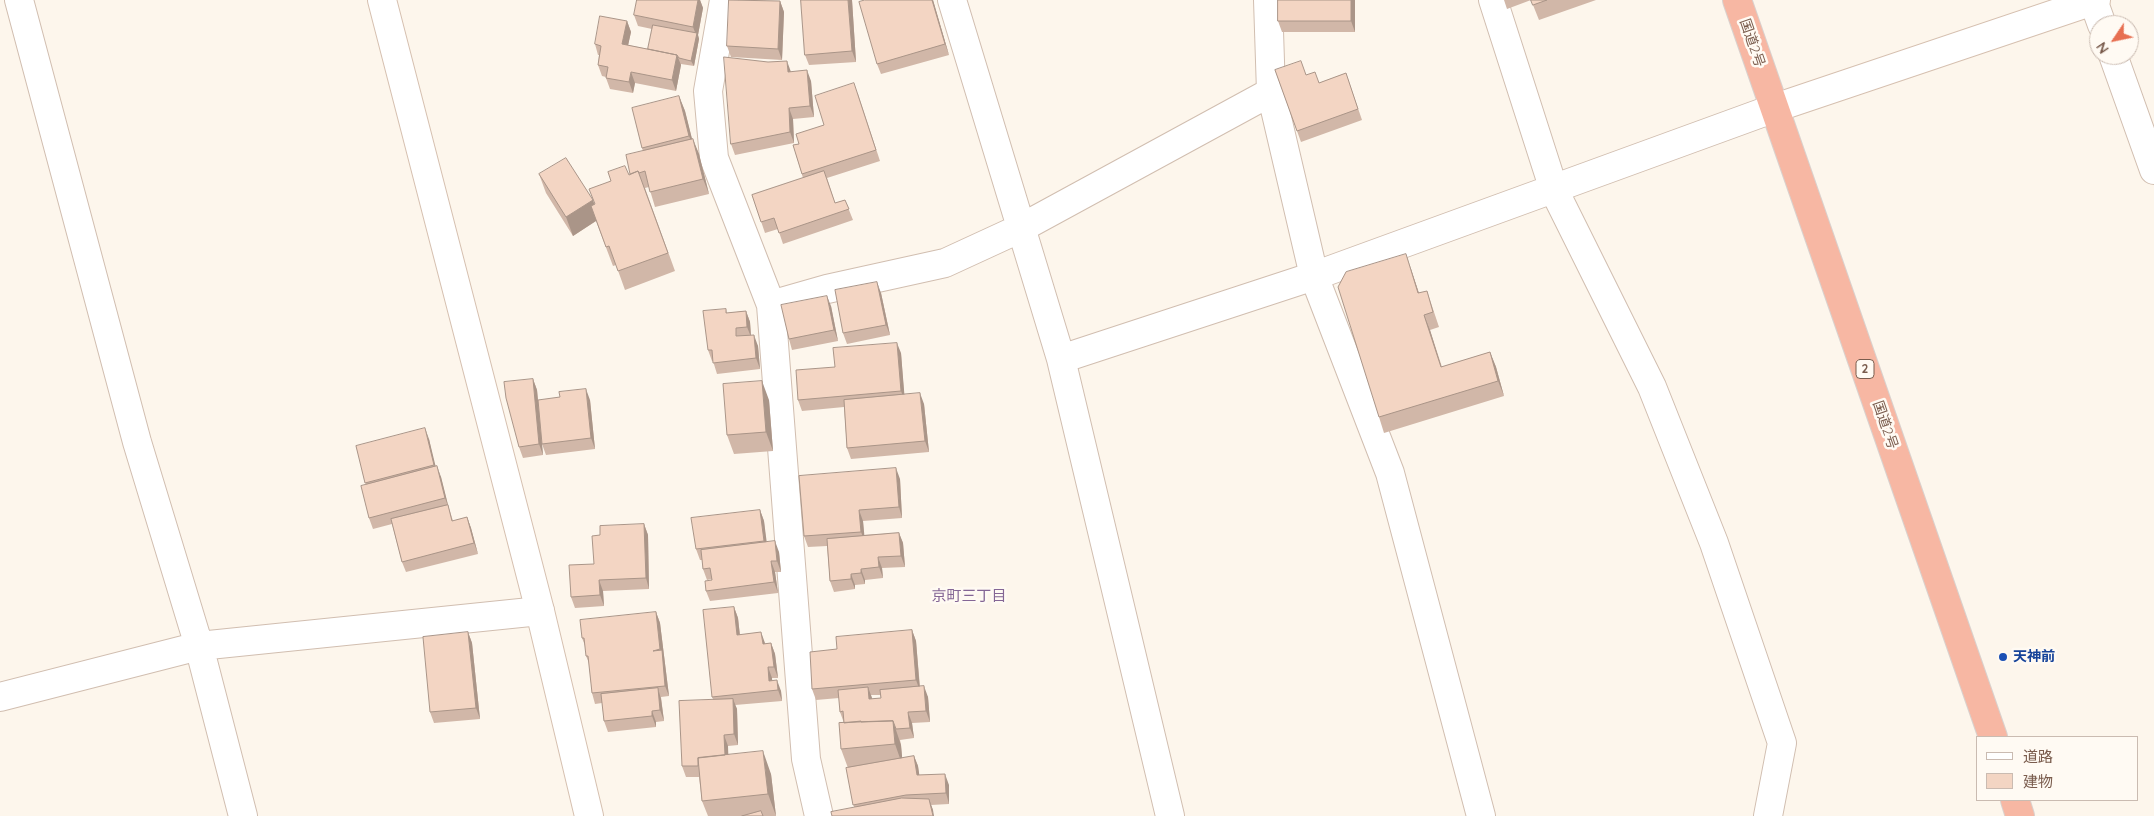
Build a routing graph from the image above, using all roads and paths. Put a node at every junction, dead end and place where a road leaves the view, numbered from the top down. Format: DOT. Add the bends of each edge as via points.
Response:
graph roads {
  1 [pos="19,0"];
  2 [pos="382,0"];
  3 [pos="724,0"];
  4 [pos="952,0"];
  5 [pos="1268,0"];
  6 [pos="1493,0"];
  7 [pos="1737,0"];
  8 [pos="2096,6"];
  9 [pos="2119,65"];
  10 [pos="1271,92"];
  11 [pos="2143,104"];
  12 [pos="1775,108"];
  13 [pos="2154,170"];
  14 [pos="1554,190"];
  15 [pos="1021,228"];
  16 [pos="1314,276"];
  17 [pos="770,305"];
  18 [pos="1061,359"];
  19 [pos="540,611"];
  20 [pos="199,646"];
  21 [pos="0,697"];
  22 [pos="1993,736"];
  23 [pos="2015,801"];
  24 [pos="242,816"];
  25 [pos="589,816"];
  26 [pos="819,816"];
  27 [pos="1170,816"];
  28 [pos="1480,816"];
  29 [pos="1768,816"];
  30 [pos="2020,816"];
  1 -- 20 [label="street" via="137,442"];
  2 -- 19 [label="street"];
  3 -- 17 [label="street" via="708,91 714,158"];
  4 -- 15 [label="street"];
  5 -- 10 [label="street"];
  6 -- 14 [label="street"];
  7 -- 12 [label="highway, 国道2号 / 2"];
  8 -- 12 [label="street"];
  9 -- 11 [label="street"];
  10 -- 15 [label="street"];
  10 -- 16 [label="street"];
  11 -- 13 [label="street"];
  12 -- 14 [label="street"];
  12 -- 22 [label="highway, 国道2号 / 2"];
  14 -- 16 [label="street"];
  14 -- 29 [label="street" via="1652,387 1714,543 1782,743"];
  15 -- 17 [label="street" via="945,263"];
  15 -- 18 [label="street"];
  16 -- 18 [label="street"];
  16 -- 28 [label="street" via="1390,473"];
  17 -- 26 [label="street" via="806,759"];
  18 -- 27 [label="street"];
  19 -- 20 [label="street"];
  19 -- 25 [label="street"];
  20 -- 21 [label="street"];
  20 -- 24 [label="street"];
  23 -- 30 [label="highway"];
}
